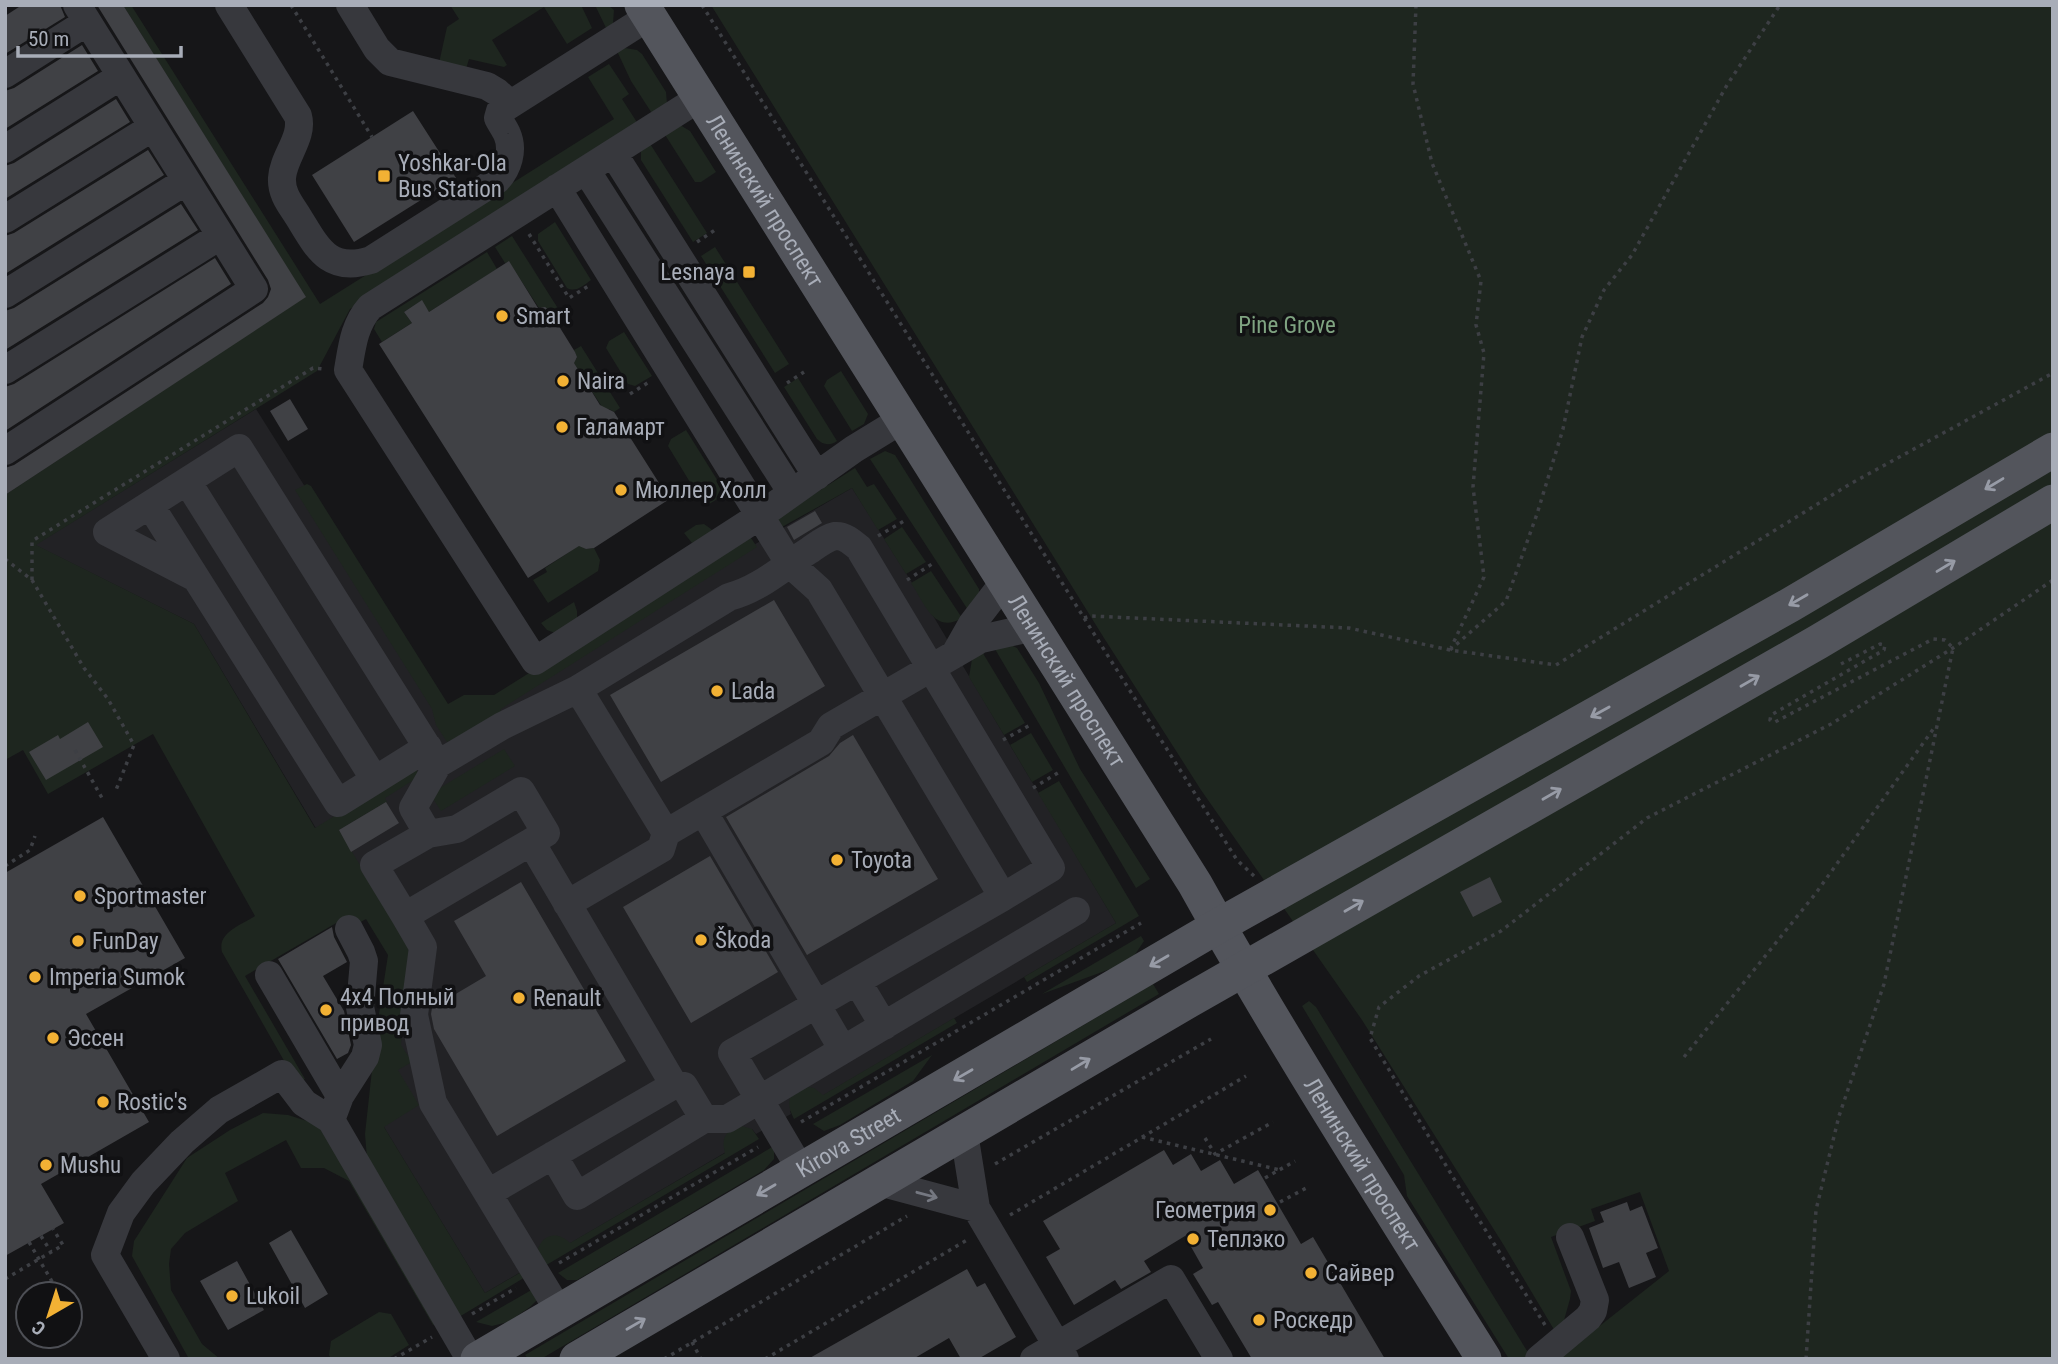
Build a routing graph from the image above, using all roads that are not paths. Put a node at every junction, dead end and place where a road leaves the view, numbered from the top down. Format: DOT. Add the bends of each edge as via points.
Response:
graph roads {
  1 [pos="229,5"];
  2 [pos="350,5"];
  3 [pos="646,11"];
  4 [pos="82,14"];
  5 [pos="5,74"];
  6 [pos="121,76"];
  7 [pos="701,97"];
  8 [pos="510,104"];
  9 [pos="153,127"];
  10 [pos="5,149"];
  11 [pos="613,152"];
  12 [pos="586,170"];
  13 [pos="186,181"];
  14 [pos="557,188"];
  15 [pos="5,219"];
  16 [pos="220,236"];
  17 [pos="5,294"];
  18 [pos="5,370"];
  19 [pos="903,419"];
  20 [pos="2053,450"];
  21 [pos="5,451"];
  22 [pos="817,476"];
  23 [pos="187,481"];
  24 [pos="792,493"];
  25 [pos="2053,502"];
  26 [pos="150,505"];
  27 [pos="761,515"];
  28 [pos="789,563"];
  29 [pos="196,578"];
  30 [pos="1005,581"];
  31 [pos="1034,627"];
  32 [pos="955,654"];
  33 [pos="931,668"];
  34 [pos="578,689"];
  35 [pos="881,697"];
  36 [pos="433,755"];
  37 [pos="375,780"];
  38 [pos="703,811"];
  39 [pos="666,833"];
  40 [pos="428,834"];
  41 [pos="531,842"];
  42 [pos="1003,897"];
  43 [pos="567,904"];
  44 [pos="1076,911"];
  45 [pos="405,916"];
  46 [pos="1218,926"];
  47 [pos="349,929"];
  48 [pos="1244,969"];
  49 [pos="269,975"];
  50 [pos="857,981"];
  51 [pos="817,1004"];
  52 [pos="884,1026"];
  53 [pos="844,1050"];
  54 [pos="674,1086"];
  55 [pos="760,1100"];
  56 [pos="335,1108"];
  57 [pos="704,1119"];
  58 [pos="964,1133"];
  59 [pos="553,1155"];
  60 [pos="801,1170"];
  61 [pos="879,1182"];
  62 [pos="488,1193"];
  63 [pos="981,1218"];
  64 [pos="1570,1237"];
  65 [pos="559,1311"];
  66 [pos="1548,1352"];
  67 [pos="497,1354"];
  68 [pos="1052,1354"];
  69 [pos="166,1359"];
  70 [pos="470,1359"];
  71 [pos="577,1359"];
  72 [pos="1219,1359"];
  73 [pos="1484,1359"];
  1 -- 8 [label="lane" via="298,116 298,131 284,164 284,193 320,251 335,260 353,264 371,260 497,180 510,150 498,114"];
  2 -- 8 [label="lane" via="390,62 487,86"];
  3 -- 7 [label="main road, Ленинский проспект"];
  3 -- 8 [label="lane"];
  4 -- 5 [label="lane"];
  4 -- 6 [label="lane"];
  6 -- 9 [label="lane"];
  6 -- 10 [label="lane"];
  7 -- 11 [label="lane"];
  7 -- 19 [label="main road, Ленинский проспект"];
  9 -- 13 [label="lane"];
  9 -- 15 [label="lane"];
  11 -- 12 [label="lane"];
  11 -- 22 [label="lane"];
  12 -- 14 [label="lane"];
  12 -- 24 [label="lane"];
  13 -- 16 [label="lane"];
  13 -- 17 [label="lane"];
  14 -- 27 [label="lane"];
  14 -- 27 [label="lane" via="370,307 356,328 348,370 535,661"];
  16 -- 18 [label="lane"];
  16 -- 21 [label="lane" via="254,289"];
  19 -- 22 [label="lane"];
  19 -- 30 [label="main road, Ленинский проспект"];
  20 -- 46 [label="main road, Kirova Street, one-way" via="1790,605"];
  22 -- 24 [label="lane"];
  23 -- 26 [label="lane"];
  23 -- 36 [label="lane" via="239,448"];
  23 -- 37 [label="lane"];
  24 -- 27 [label="lane"];
  48 -- 25 [label="main road, one-way" via="1818,642"];
  26 -- 29 [label="lane"];
  26 -- 29 [label="lane" via="107,532"];
  27 -- 28 [label="lane"];
  28 -- 33 [label="lane" via="835,536 851,541"];
  28 -- 34 [label="lane"];
  28 -- 35 [label="lane" via="819,590"];
  29 -- 37 [label="lane" via="338,803"];
  30 -- 31 [label="main road, Ленинский проспект"];
  30 -- 32 [label="lane"];
  31 -- 32 [label="lane" via="981,639"];
  31 -- 46 [label="main road, Ленинский проспект"];
  32 -- 33 [label="lane"];
  33 -- 35 [label="lane"];
  33 -- 42 [label="lane" via="1051,869"];
  34 -- 36 [label="lane"];
  34 -- 39 [label="lane"];
  35 -- 38 [label="lane" via="831,726 821,742"];
  35 -- 42 [label="lane"];
  36 -- 37 [label="lane"];
  36 -- 40 [label="lane" via="413,808"];
  38 -- 39 [label="lane"];
  38 -- 51 [label="lane"];
  39 -- 43 [label="lane" via="661,849"];
  40 -- 41 [label="lane" via="457,829 521,791 546,833"];
  40 -- 45 [label="lane" via="374,865"];
  41 -- 43 [label="lane"];
  41 -- 45 [label="lane"];
  42 -- 50 [label="lane"];
  43 -- 54 [label="lane"];
  44 -- 52 [label="lane"];
  45 -- 62 [label="lane" via="423,947 414,1015 433,1103"];
  46 -- 48 [label="main road, Ленинский проспект"];
  46 -- 60 [label="main road, Kirova Street, one-way"];
  47 -- 56 [label="lane" via="364,961 360,1007 368,1045"];
  58 -- 48 [label="main road, one-way"];
  48 -- 73 [label="main road, Ленинский проспект"];
  49 -- 56 [label="lane"];
  50 -- 51 [label="lane"];
  50 -- 52 [label="lane"];
  51 -- 53 [label="lane"];
  51 -- 55 [label="lane" via="732,1053"];
  52 -- 53 [label="lane"];
  53 -- 55 [label="lane"];
  54 -- 57 [label="lane" via="687,1090"];
  54 -- 59 [label="lane"];
  55 -- 57 [label="lane" via="727,1119"];
  55 -- 60 [label="lane"];
  56 -- 69 [label="lane" via="304,1103 282,1074 219,1110 182,1142 121,1213 106,1255"];
  56 -- 70 [label="lane"];
  57 -- 59 [label="lane" via="577,1196"];
  58 -- 61 [label="main road"];
  58 -- 63 [label="lane"];
  59 -- 62 [label="lane"];
  60 -- 65 [label="main road, Kirova Street, one-way"];
  61 -- 63 [label="lane, one-way"];
  71 -- 61 [label="main road, one-way"];
  62 -- 65 [label="lane"];
  63 -- 68 [label="lane"];
  64 -- 66 [label="lane" via="1595,1300 1593,1311"];
  65 -- 67 [label="main road, Kirova Street"];
  68 -- 72 [label="lane" via="1171,1279"];
}
